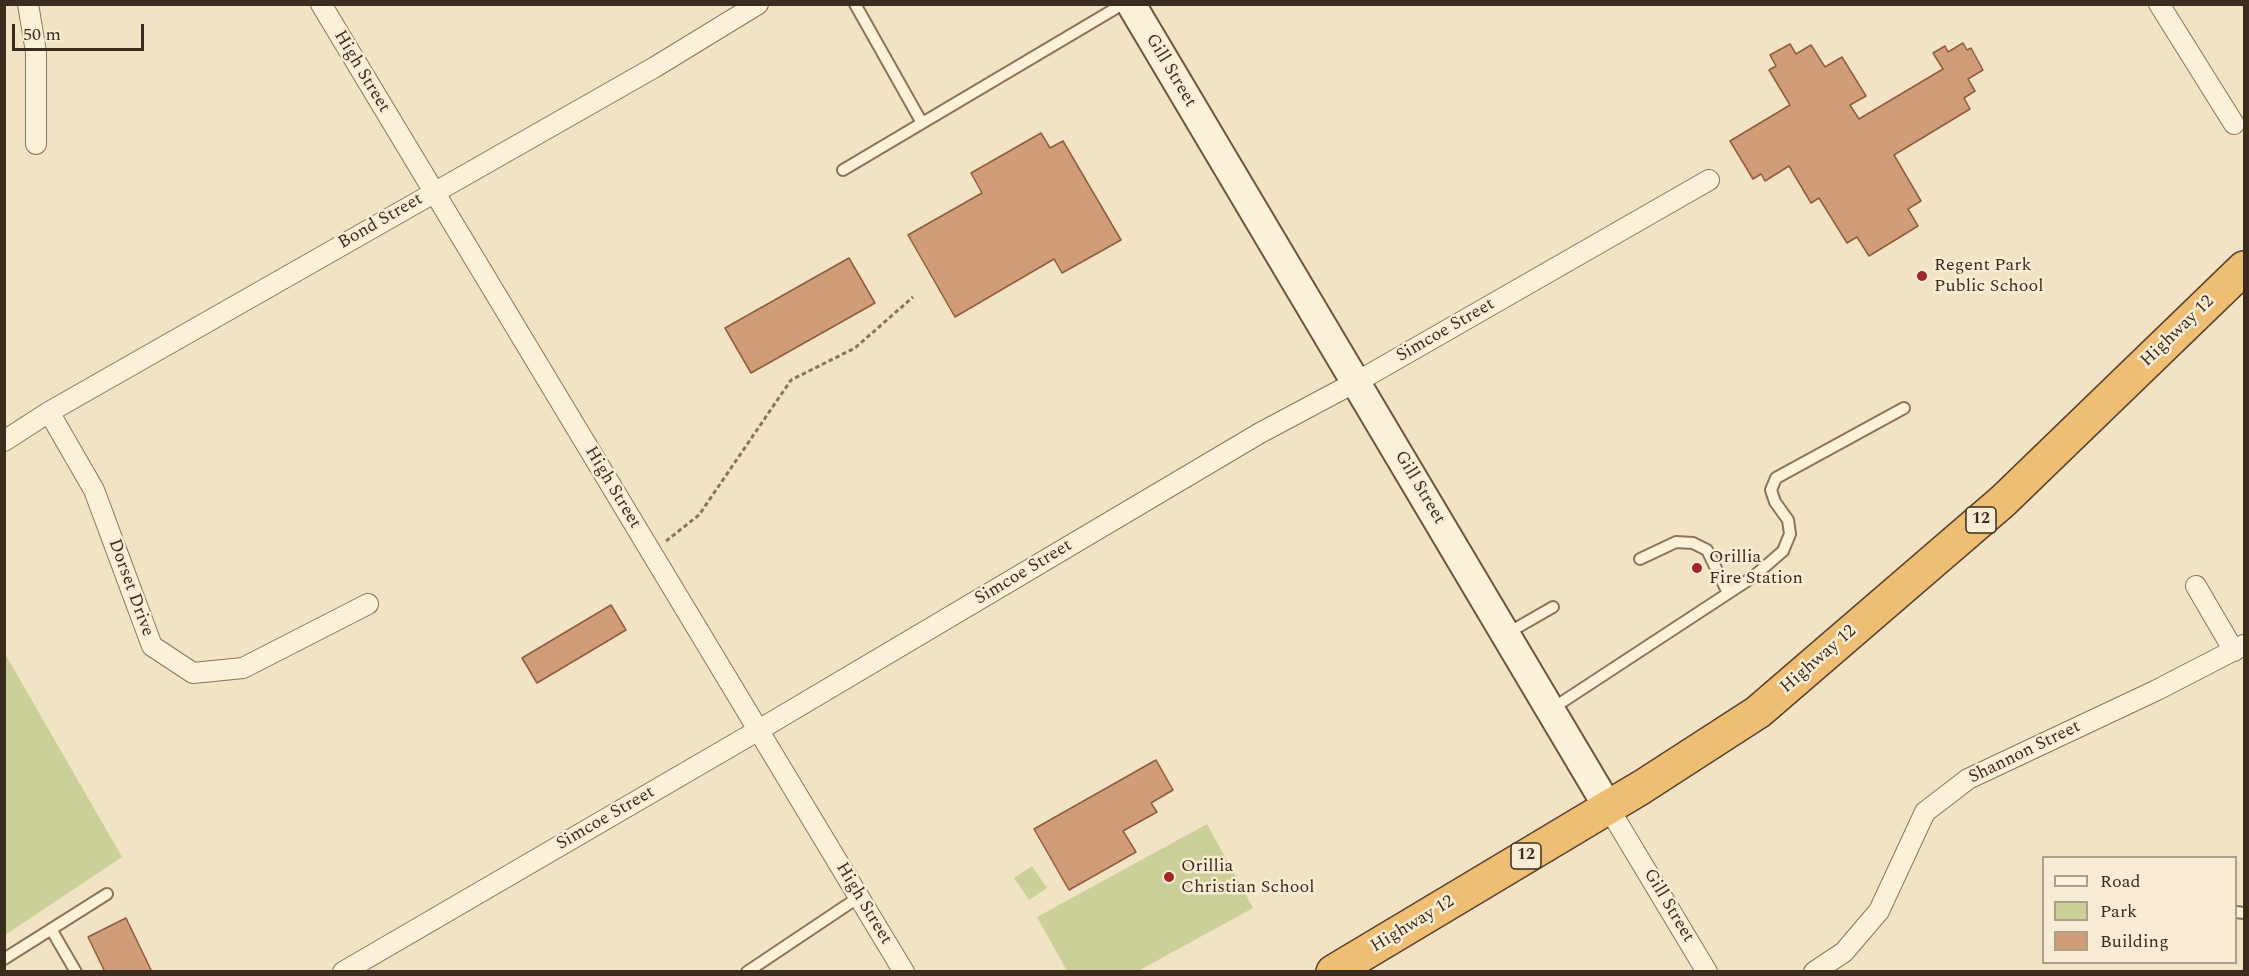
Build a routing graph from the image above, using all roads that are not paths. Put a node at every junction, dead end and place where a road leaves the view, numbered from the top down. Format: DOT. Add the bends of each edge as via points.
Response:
graph roads {
  1 [pos="28,4"];
  2 [pos="321,4"];
  3 [pos="758,4"];
  4 [pos="855,4"];
  5 [pos="1123,4"];
  6 [pos="1131,4"];
  7 [pos="2159,4"];
  8 [pos="922,123"];
  9 [pos="2234,124"];
  10 [pos="36,144"];
  11 [pos="843,170"];
  12 [pos="1709,180"];
  13 [pos="434,191"];
  14 [pos="2244,268"];
  15 [pos="1356,383"];
  16 [pos="1904,408"];
  17 [pos="49,412"];
  18 [pos="4,441"];
  19 [pos="1640,559"];
  20 [pos="2196,586"];
  21 [pos="1728,593"];
  22 [pos="368,604"];
  23 [pos="1553,607"];
  24 [pos="1505,634"];
  25 [pos="2239,648"];
  26 [pos="1550,710"];
  27 [pos="757,731"];
  28 [pos="1608,807"];
  29 [pos="107,894"];
  30 [pos="859,897"];
  31 [pos="51,929"];
  32 [pos="4,958"];
  33 [pos="76,972"];
  34 [pos="343,972"];
  35 [pos="747,972"];
  36 [pos="904,972"];
  37 [pos="1333,972"];
  38 [pos="1707,972"];
  39 [pos="1814,972"];
  1 -- 10 [label="street" via="36,52"];
  2 -- 13 [label="street, High Street"];
  3 -- 13 [label="street, Bond Street" via="655,67"];
  4 -- 8 [label="lane"];
  5 -- 8 [label="lane"];
  6 -- 15 [label="main road, Gill Street"];
  7 -- 9 [label="street"];
  8 -- 11 [label="lane"];
  12 -- 15 [label="street, Simcoe Street"];
  13 -- 17 [label="street, Bond Street"];
  13 -- 27 [label="street, High Street"];
  14 -- 28 [label="highway, Highway 12 / 12" via="2003,501 1758,712"];
  15 -- 24 [label="main road, Gill Street"];
  15 -- 27 [label="street, Simcoe Street" via="1260,434"];
  16 -- 21 [label="lane" via="1776,478 1771,489 1788,520 1790,534 1783,550"];
  17 -- 18 [label="street, Bond Street"];
  17 -- 22 [label="street, Dorset Drive" via="94,489 152,646 193,673 243,669"];
  19 -- 21 [label="lane" via="1676,542 1693,543 1707,550"];
  20 -- 25 [label="street"];
  21 -- 26 [label="lane"];
  23 -- 24 [label="lane"];
  24 -- 26 [label="main road, Gill Street"];
  25 -- 39 [label="street, Shannon Street" via="1968,778 1925,812 1879,911 1844,952"];
  26 -- 28 [label="main road, Gill Street"];
  27 -- 30 [label="street, High Street"];
  27 -- 34 [label="street, Simcoe Street"];
  28 -- 37 [label="highway, Highway 12 / 12"];
  28 -- 38 [label="street, Gill Street"];
  29 -- 31 [label="lane"];
  30 -- 35 [label="lane"];
  30 -- 36 [label="street, High Street"];
  31 -- 32 [label="lane"];
  31 -- 33 [label="lane"];
}
